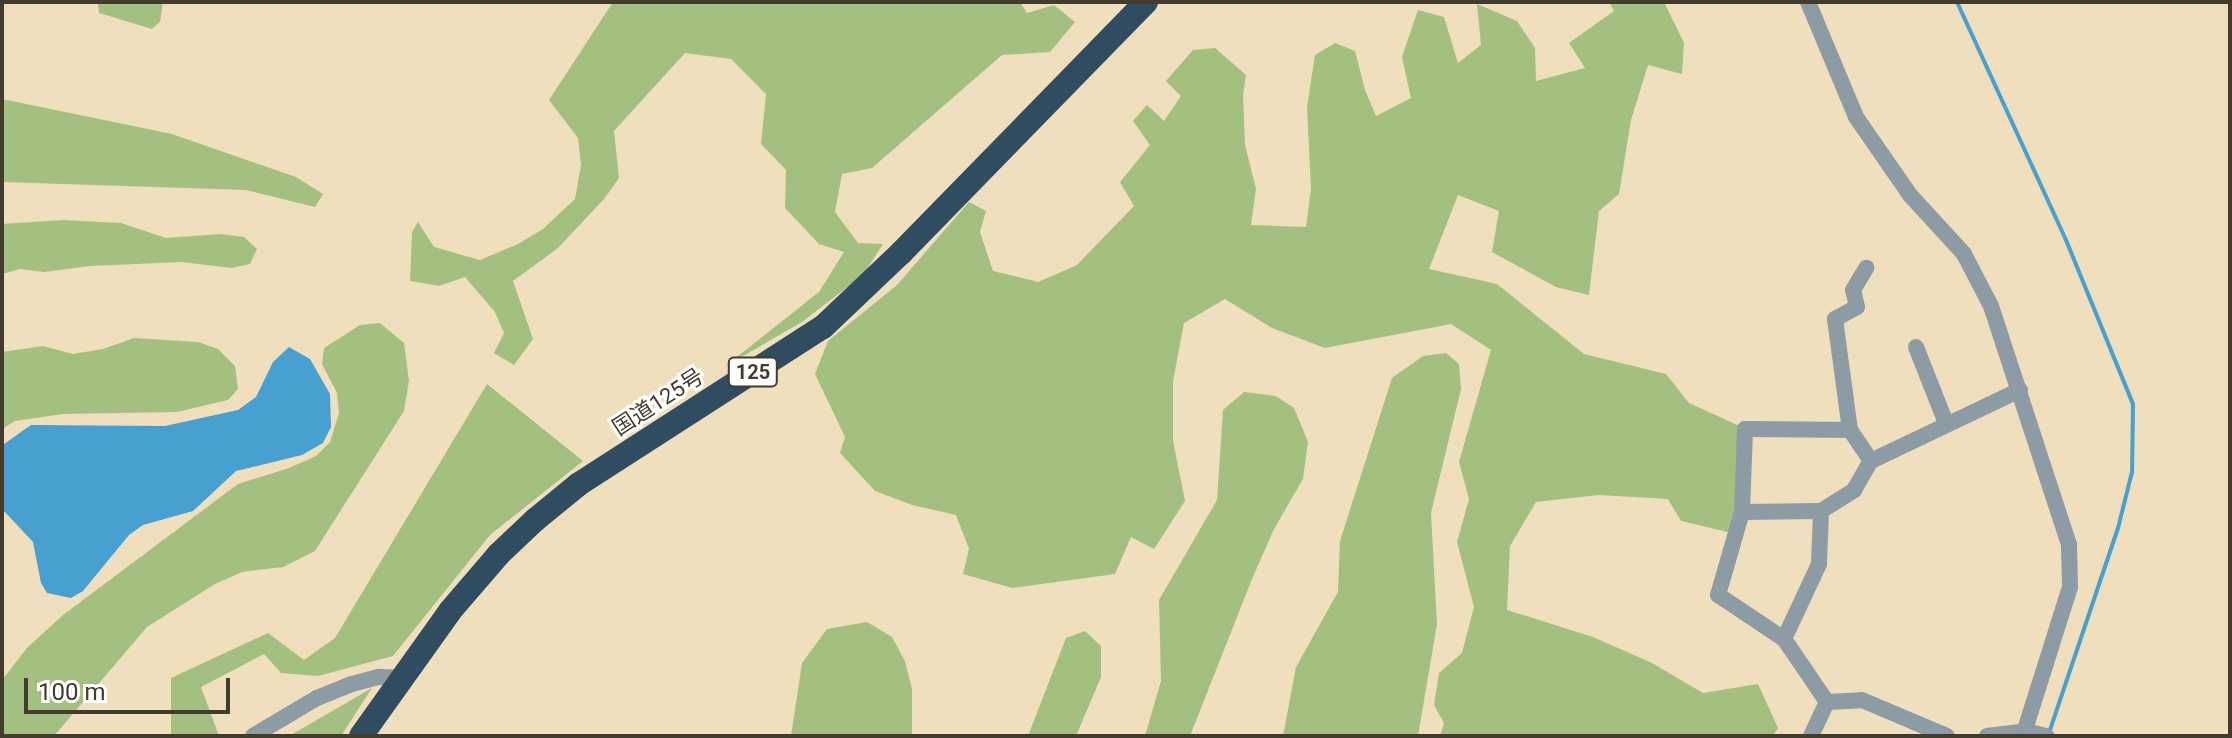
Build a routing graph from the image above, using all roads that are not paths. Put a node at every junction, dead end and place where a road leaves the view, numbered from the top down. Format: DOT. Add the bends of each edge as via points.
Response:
graph roads {
  1 [pos="1146,2"];
  2 [pos="1808,2"];
  3 [pos="1866,268"];
  4 [pos="1916,347"];
  5 [pos="2020,390"];
  6 [pos="1946,423"];
  7 [pos="1850,430"];
  8 [pos="1871,461"];
  9 [pos="1821,511"];
  10 [pos="1742,512"];
  11 [pos="1784,639"];
  12 [pos="402,678"];
  13 [pos="1827,702"];
  14 [pos="2033,734"];
  15 [pos="253,736"];
  16 [pos="361,736"];
  17 [pos="1811,736"];
  18 [pos="1947,736"];
  19 [pos="1987,736"];
  1 -- 12 [label="highway, 国道125号 / 125" via="823,327 579,484 535,520 477,578"];
  2 -- 5 [label="street" via="1856,117 1910,195 1964,254 1991,306"];
  3 -- 7 [label="street" via="1853,290 1857,307 1835,319"];
  4 -- 6 [label="street"];
  5 -- 6 [label="street"];
  5 -- 14 [label="street" via="2069,545 2070,587"];
  6 -- 8 [label="street"];
  7 -- 8 [label="street"];
  7 -- 10 [label="street" via="1745,429"];
  8 -- 9 [label="street" via="1854,490"];
  9 -- 10 [label="street"];
  9 -- 11 [label="street" via="1819,564"];
  10 -- 11 [label="street" via="1718,595"];
  11 -- 13 [label="street"];
  12 -- 15 [label="street" via="352,684"];
  12 -- 16 [label="highway, 国道125号 / 125"];
  13 -- 17 [label="street"];
  13 -- 18 [label="street" via="1862,700"];
  14 -- 19 [label="street"];
}
